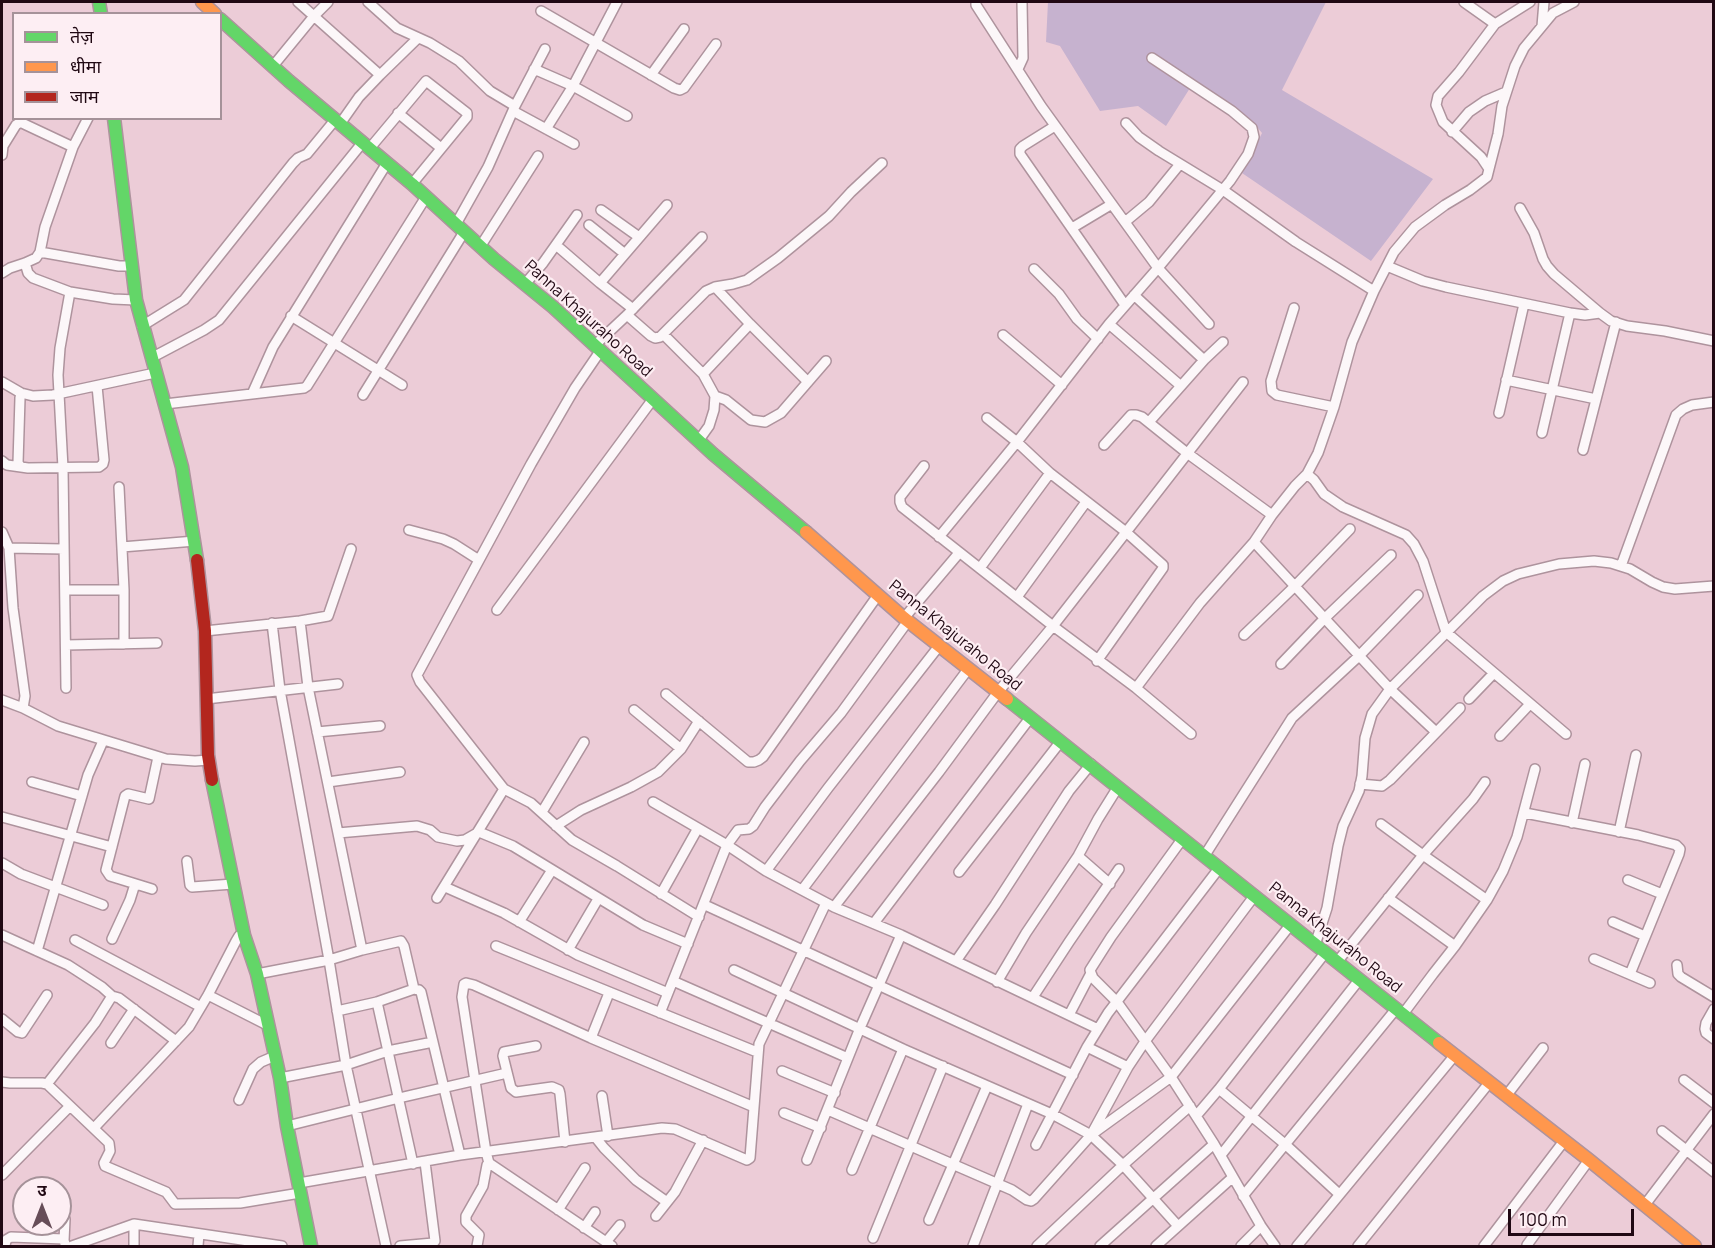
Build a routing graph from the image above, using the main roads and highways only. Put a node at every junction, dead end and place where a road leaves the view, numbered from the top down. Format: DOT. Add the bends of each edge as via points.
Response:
graph roads {
  1 [pos="222,21"];
  2 [pos="114,120"];
  3 [pos="311,1246"];
  4 [pos="1695,1246"];
  1 -- 4 [label="main road, Panna Khajuraho Road" via="906,620"];
  2 -- 3 [label="main road" via="136,300 182,467 195,541 205,631 209,760 244,935 257,974 280,1078"];
}
